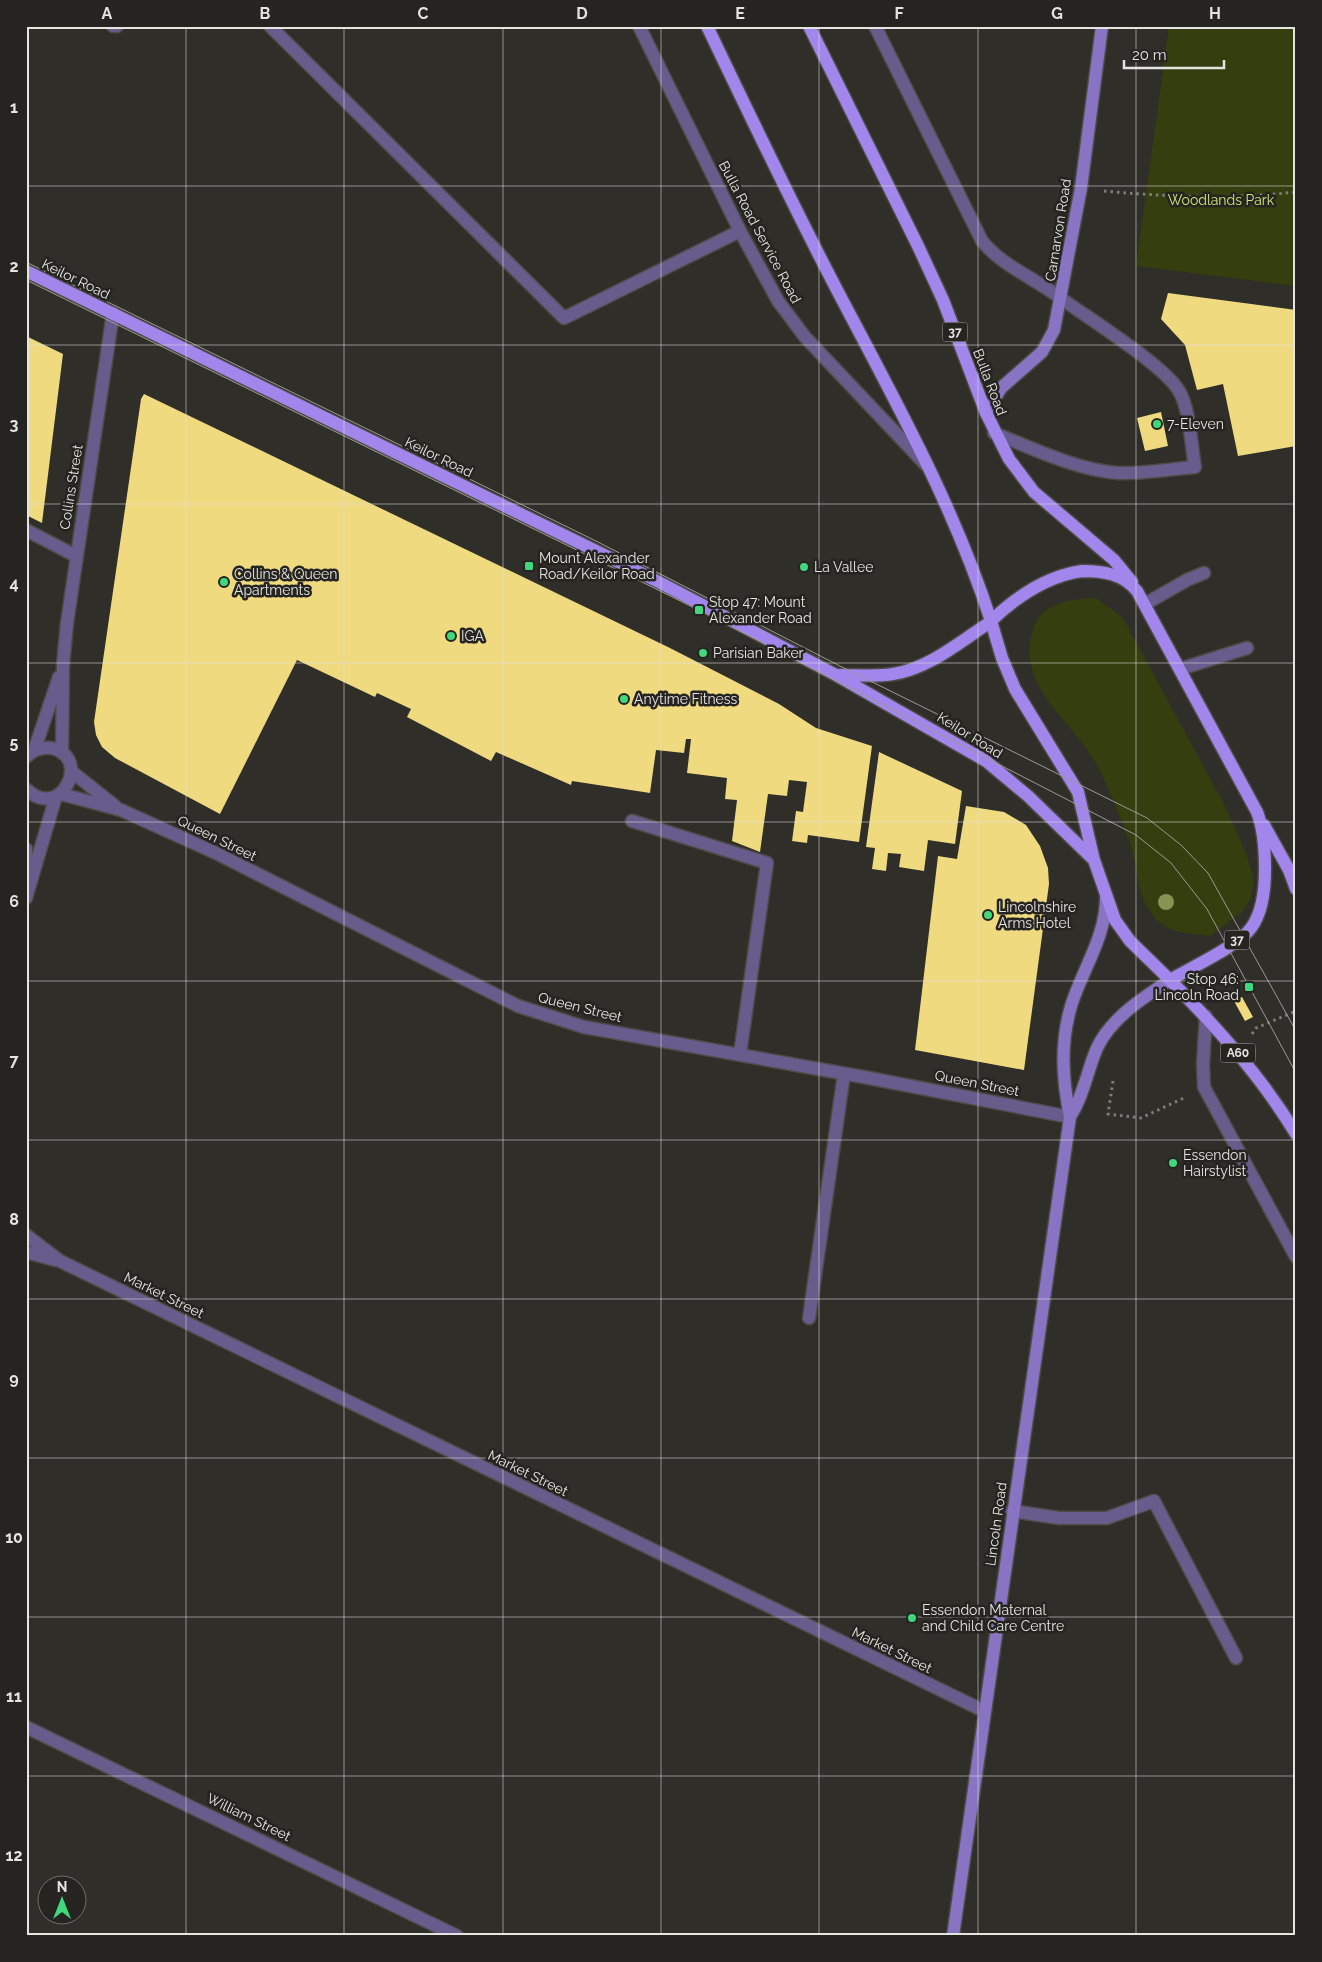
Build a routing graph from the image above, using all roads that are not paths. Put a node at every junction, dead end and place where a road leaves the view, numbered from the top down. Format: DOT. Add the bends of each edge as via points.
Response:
graph roads {
  1 [pos="113,26"];
  2 [pos="116,26"];
  3 [pos="270,26"];
  4 [pos="639,26"];
  5 [pos="707,26"];
  6 [pos="809,26"];
  7 [pos="875,26"];
  8 [pos="1102,26"];
  9 [pos="740,231"];
  10 [pos="26,271"];
  11 [pos="1062,299"];
  12 [pos="113,314"];
  13 [pos="986,413"];
  14 [pos="994,433"];
  15 [pos="932,470"];
  16 [pos="26,530"];
  17 [pos="76,556"];
  18 [pos="1204,573"];
  19 [pos="1145,604"];
  20 [pos="992,621"];
  21 [pos="1247,648"];
  22 [pos="63,665"];
  23 [pos="1180,669"];
  24 [pos="836,675"];
  25 [pos="29,753"];
  26 [pos="62,753"];
  27 [pos="71,771"];
  28 [pos="26,789"];
  29 [pos="58,795"];
  30 [pos="121,810"];
  31 [pos="1257,812"];
  32 [pos="632,821"];
  33 [pos="26,849"];
  34 [pos="1094,860"];
  35 [pos="1296,889"];
  36 [pos="27,895"];
  37 [pos="1106,897"];
  38 [pos="1170,980"];
  39 [pos="1206,1016"];
  40 [pos="740,1054"];
  41 [pos="844,1074"];
  42 [pos="1070,1116"];
  43 [pos="1296,1134"];
  44 [pos="26,1235"];
  45 [pos="26,1252"];
  46 [pos="1296,1257"];
  47 [pos="60,1261"];
  48 [pos="809,1318"];
  49 [pos="1012,1511"];
  50 [pos="1236,1658"];
  51 [pos="984,1711"];
  52 [pos="26,1727"];
  53 [pos="457,1936"];
  54 [pos="954,1936"];
  1 -- 2 [label="street"];
  3 -- 9 [label="street" via="564,318"];
  4 -- 9 [label="street, Bulla Road Service Road"];
  5 -- 15 [label="main road, 37" via="816,250"];
  6 -- 13 [label="main road, Bulla Road / 37" via="943,300"];
  7 -- 11 [label="street" via="982,240 999,259"];
  8 -- 11 [label="main road, Carnarvon Road" via="1081,188"];
  9 -- 15 [label="street, Bulla Road Service Road" via="772,291 805,337"];
  10 -- 12 [label="main road, Keilor Road"];
  11 -- 13 [label="main road, Carnarvon Road" via="1047,345 1002,388"];
  11 -- 14 [label="street" via="1137,353 1179,390 1195,467 1117,473 1066,460"];
  12 -- 17 [label="street, Collins Street"];
  12 -- 24 [label="main road, Keilor Road" via="653,579"];
  13 -- 14 [label="main road, Bulla Road / 37"];
  14 -- 19 [label="main road, Bulla Road / 37" via="1026,483 1049,507 1122,567"];
  15 -- 20 [label="main road, 37"];
  16 -- 17 [label="street"];
  17 -- 22 [label="street, Collins Street"];
  18 -- 19 [label="street"];
  19 -- 20 [label="main road, 37" via="1126,580 1106,572 1082,571 1045,582 1007,606"];
  19 -- 23 [label="main road, 37"];
  20 -- 24 [label="main road, Keilor Road" via="934,658 902,673"];
  20 -- 34 [label="main road, 37" via="1015,689 1078,792"];
  21 -- 23 [label="street"];
  22 -- 25 [label="street, Collins Street"];
  22 -- 26 [label="street, Collins Street"];
  23 -- 31 [label="main road, 37"];
  24 -- 34 [label="main road, Keilor Road" via="986,761 1028,796"];
  25 -- 26 [label="street" via="48,748"];
  26 -- 27 [label="street"];
  27 -- 29 [label="street" via="67,787"];
  27 -- 30 [label="street, Queen Street"];
  28 -- 29 [label="street, Queen Street" via="39,797"];
  29 -- 30 [label="street, Queen Street"];
  29 -- 36 [label="street"];
  30 -- 40 [label="street, Queen Street" via="218,854 518,1006 584,1027"];
  31 -- 35 [label="main road"];
  31 -- 38 [label="main road, 37" via="1262,830 1264,886 1255,923 1227,947"];
  32 -- 40 [label="street" via="767,863"];
  33 -- 36 [label="street"];
  34 -- 37 [label="main road, 37"];
  37 -- 38 [label="main road, 37" via="1115,920 1130,941"];
  37 -- 42 [label="main road, Lincoln Road / 37" via="1101,932 1073,1001 1066,1028 1063,1076"];
  38 -- 39 [label="main road, A60"];
  38 -- 42 [label="main road, Lincoln Road / 37" via="1110,1028 1097,1049 1084,1091"];
  39 -- 43 [label="main road, A60" via="1262,1082"];
  39 -- 46 [label="street" via="1204,1087"];
  40 -- 41 [label="street, Queen Street"];
  41 -- 42 [label="street, Queen Street"];
  41 -- 48 [label="street"];
  42 -- 49 [label="main road, Lincoln Road / 37"];
  44 -- 47 [label="street, Market Street"];
  45 -- 47 [label="street, Market Street"];
  47 -- 51 [label="street, Market Street"];
  49 -- 50 [label="street" via="1059,1518 1107,1518 1154,1501"];
  49 -- 51 [label="main road, Lincoln Road / 37"];
  51 -- 54 [label="main road, Lincoln Road / 37"];
  52 -- 53 [label="street, William Street"];
}
